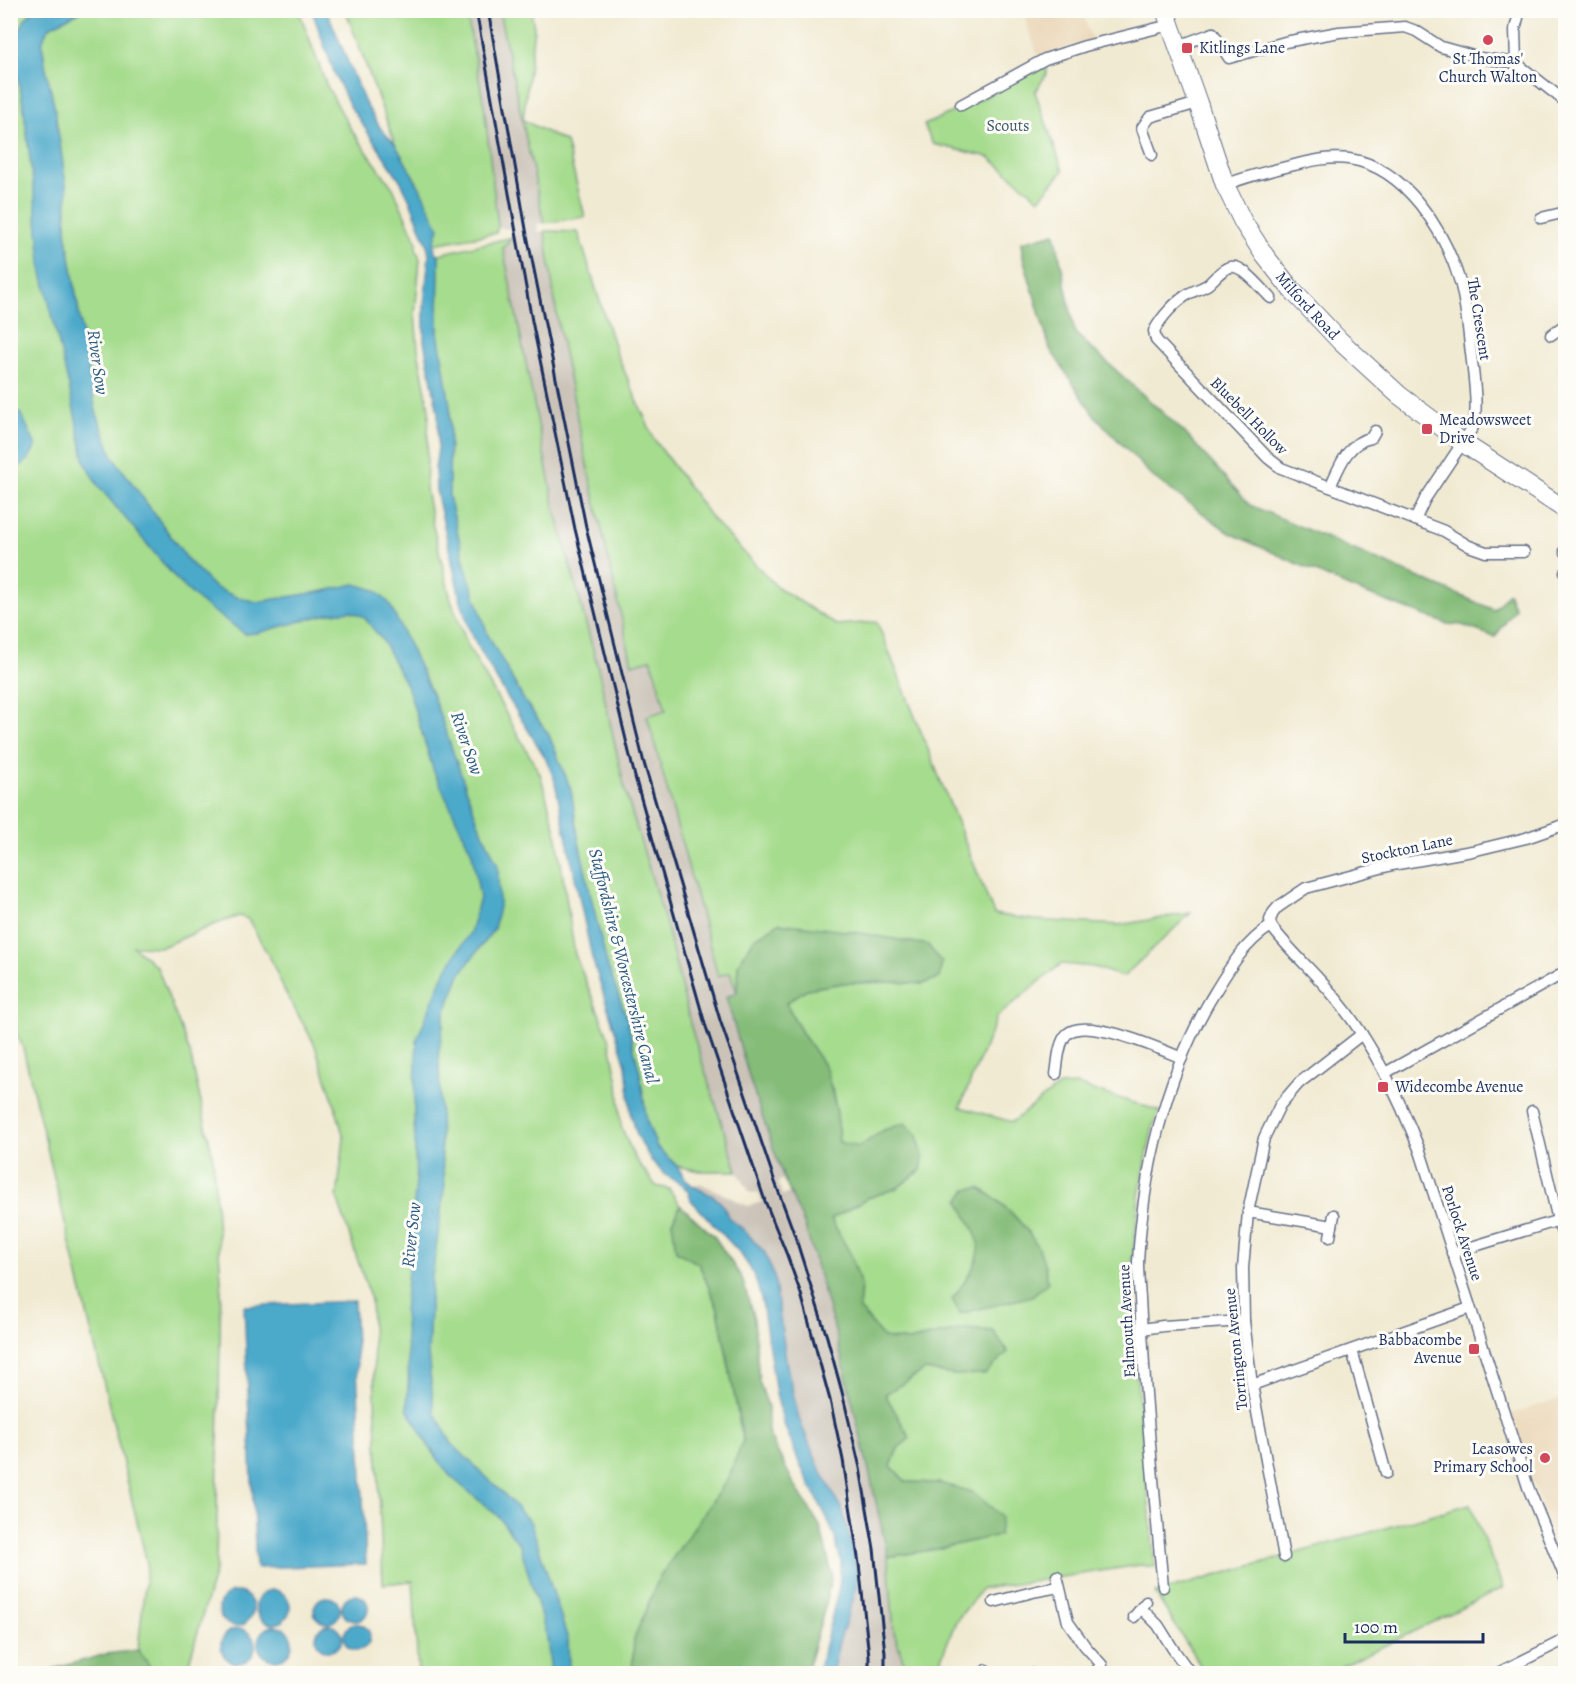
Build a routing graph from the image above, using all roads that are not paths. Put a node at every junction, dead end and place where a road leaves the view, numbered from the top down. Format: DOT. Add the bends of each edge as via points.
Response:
graph roads {
  1 [pos="1520,10"];
  2 [pos="1167,18"];
  3 [pos="1178,46"];
  4 [pos="1516,63"];
  5 [pos="1566,102"];
  6 [pos="1198,103"];
  7 [pos="961,105"];
  8 [pos="1152,155"];
  9 [pos="1225,184"];
  10 [pos="1566,212"];
  11 [pos="1541,218"];
  12 [pos="1255,301"];
  13 [pos="1564,328"];
  14 [pos="1551,335"];
  15 [pos="1374,439"];
  16 [pos="1463,443"];
  17 [pos="1330,487"];
  18 [pos="1566,510"];
  19 [pos="1415,520"];
  20 [pos="1517,555"];
  21 [pos="1566,824"];
  22 [pos="1271,926"];
  23 [pos="1566,972"];
  24 [pos="1362,1034"];
  25 [pos="1182,1058"];
  26 [pos="1385,1073"];
  27 [pos="1056,1074"];
  28 [pos="1532,1111"];
  29 [pos="1248,1212"];
  30 [pos="1562,1219"];
  31 [pos="1330,1237"];
  32 [pos="1566,1246"];
  33 [pos="1452,1253"];
  34 [pos="1470,1308"];
  35 [pos="1244,1321"];
  36 [pos="1142,1329"];
  37 [pos="1352,1350"];
  38 [pos="1252,1385"];
  39 [pos="1386,1473"];
  40 [pos="1284,1557"];
  41 [pos="1566,1580"];
  42 [pos="1163,1587"];
  43 [pos="994,1602"];
  44 [pos="1134,1617"];
  45 [pos="1566,1639"];
  46 [pos="1093,1674"];
  47 [pos="1191,1674"];
  48 [pos="1496,1674"];
  1 -- 4 [label="street" via="1515,29"];
  2 -- 3 [label="highway, Milford Road"];
  2 -- 7 [label="street" via="1045,59"];
  3 -- 4 [label="street" via="1213,33 1229,58 1339,32 1405,27 1441,47"];
  3 -- 6 [label="highway, Milford Road"];
  4 -- 5 [label="street"];
  6 -- 8 [label="street" via="1150,117 1142,128"];
  6 -- 9 [label="highway, Milford Road"];
  9 -- 16 [label="highway, Milford Road" via="1264,256 1291,289 1399,395"];
  9 -- 16 [label="street, The Crescent" via="1322,158 1350,159 1373,166 1398,182 1419,203 1452,260 1467,313 1476,417"];
  10 -- 11 [label="street"];
  12 -- 17 [label="street, Bluebell Hollow" via="1267,295 1237,267 1230,267 1190,293 1158,322 1156,340 1268,458 1281,468"];
  13 -- 14 [label="street"];
  15 -- 17 [label="street" via="1363,440 1343,458"];
  16 -- 18 [label="highway, Milford Road"];
  16 -- 19 [label="street, The Crescent"];
  17 -- 19 [label="street, Bluebell Hollow"];
  19 -- 20 [label="street, Bluebell Hollow" via="1486,552"];
  21 -- 22 [label="street, Stockton Lane" via="1526,838 1392,865 1306,888 1278,907 1270,920"];
  22 -- 24 [label="street, Porlock Avenue" via="1334,996"];
  22 -- 25 [label="street, Falmouth Avenue" via="1241,952 1224,977"];
  23 -- 26 [label="street"];
  24 -- 26 [label="street, Porlock Avenue"];
  24 -- 29 [label="street, Torrington Avenue" via="1299,1083 1280,1105 1264,1138"];
  25 -- 27 [label="street" via="1134,1039 1091,1028 1068,1033 1062,1042"];
  25 -- 36 [label="street, Falmouth Avenue" via="1156,1136 1142,1212 1138,1265"];
  26 -- 33 [label="street, Porlock Avenue" via="1420,1151"];
  28 -- 30 [label="street"];
  29 -- 31 [label="street" via="1333,1220"];
  29 -- 35 [label="street, Torrington Avenue"];
  30 -- 32 [label="street"];
  30 -- 33 [label="street"];
  33 -- 34 [label="street, Porlock Avenue"];
  34 -- 37 [label="street"];
  34 -- 41 [label="street, Porlock Avenue" via="1528,1487"];
  35 -- 36 [label="street"];
  35 -- 38 [label="street, Torrington Avenue"];
  36 -- 42 [label="street, Falmouth Avenue"];
  37 -- 38 [label="street"];
  37 -- 39 [label="street"];
  38 -- 40 [label="street, Torrington Avenue"];
  43 -- 46 [label="street" via="1058,1582 1068,1622 1102,1665"];
  44 -- 47 [label="street" via="1144,1605"];
  45 -- 48 [label="street"];
}
